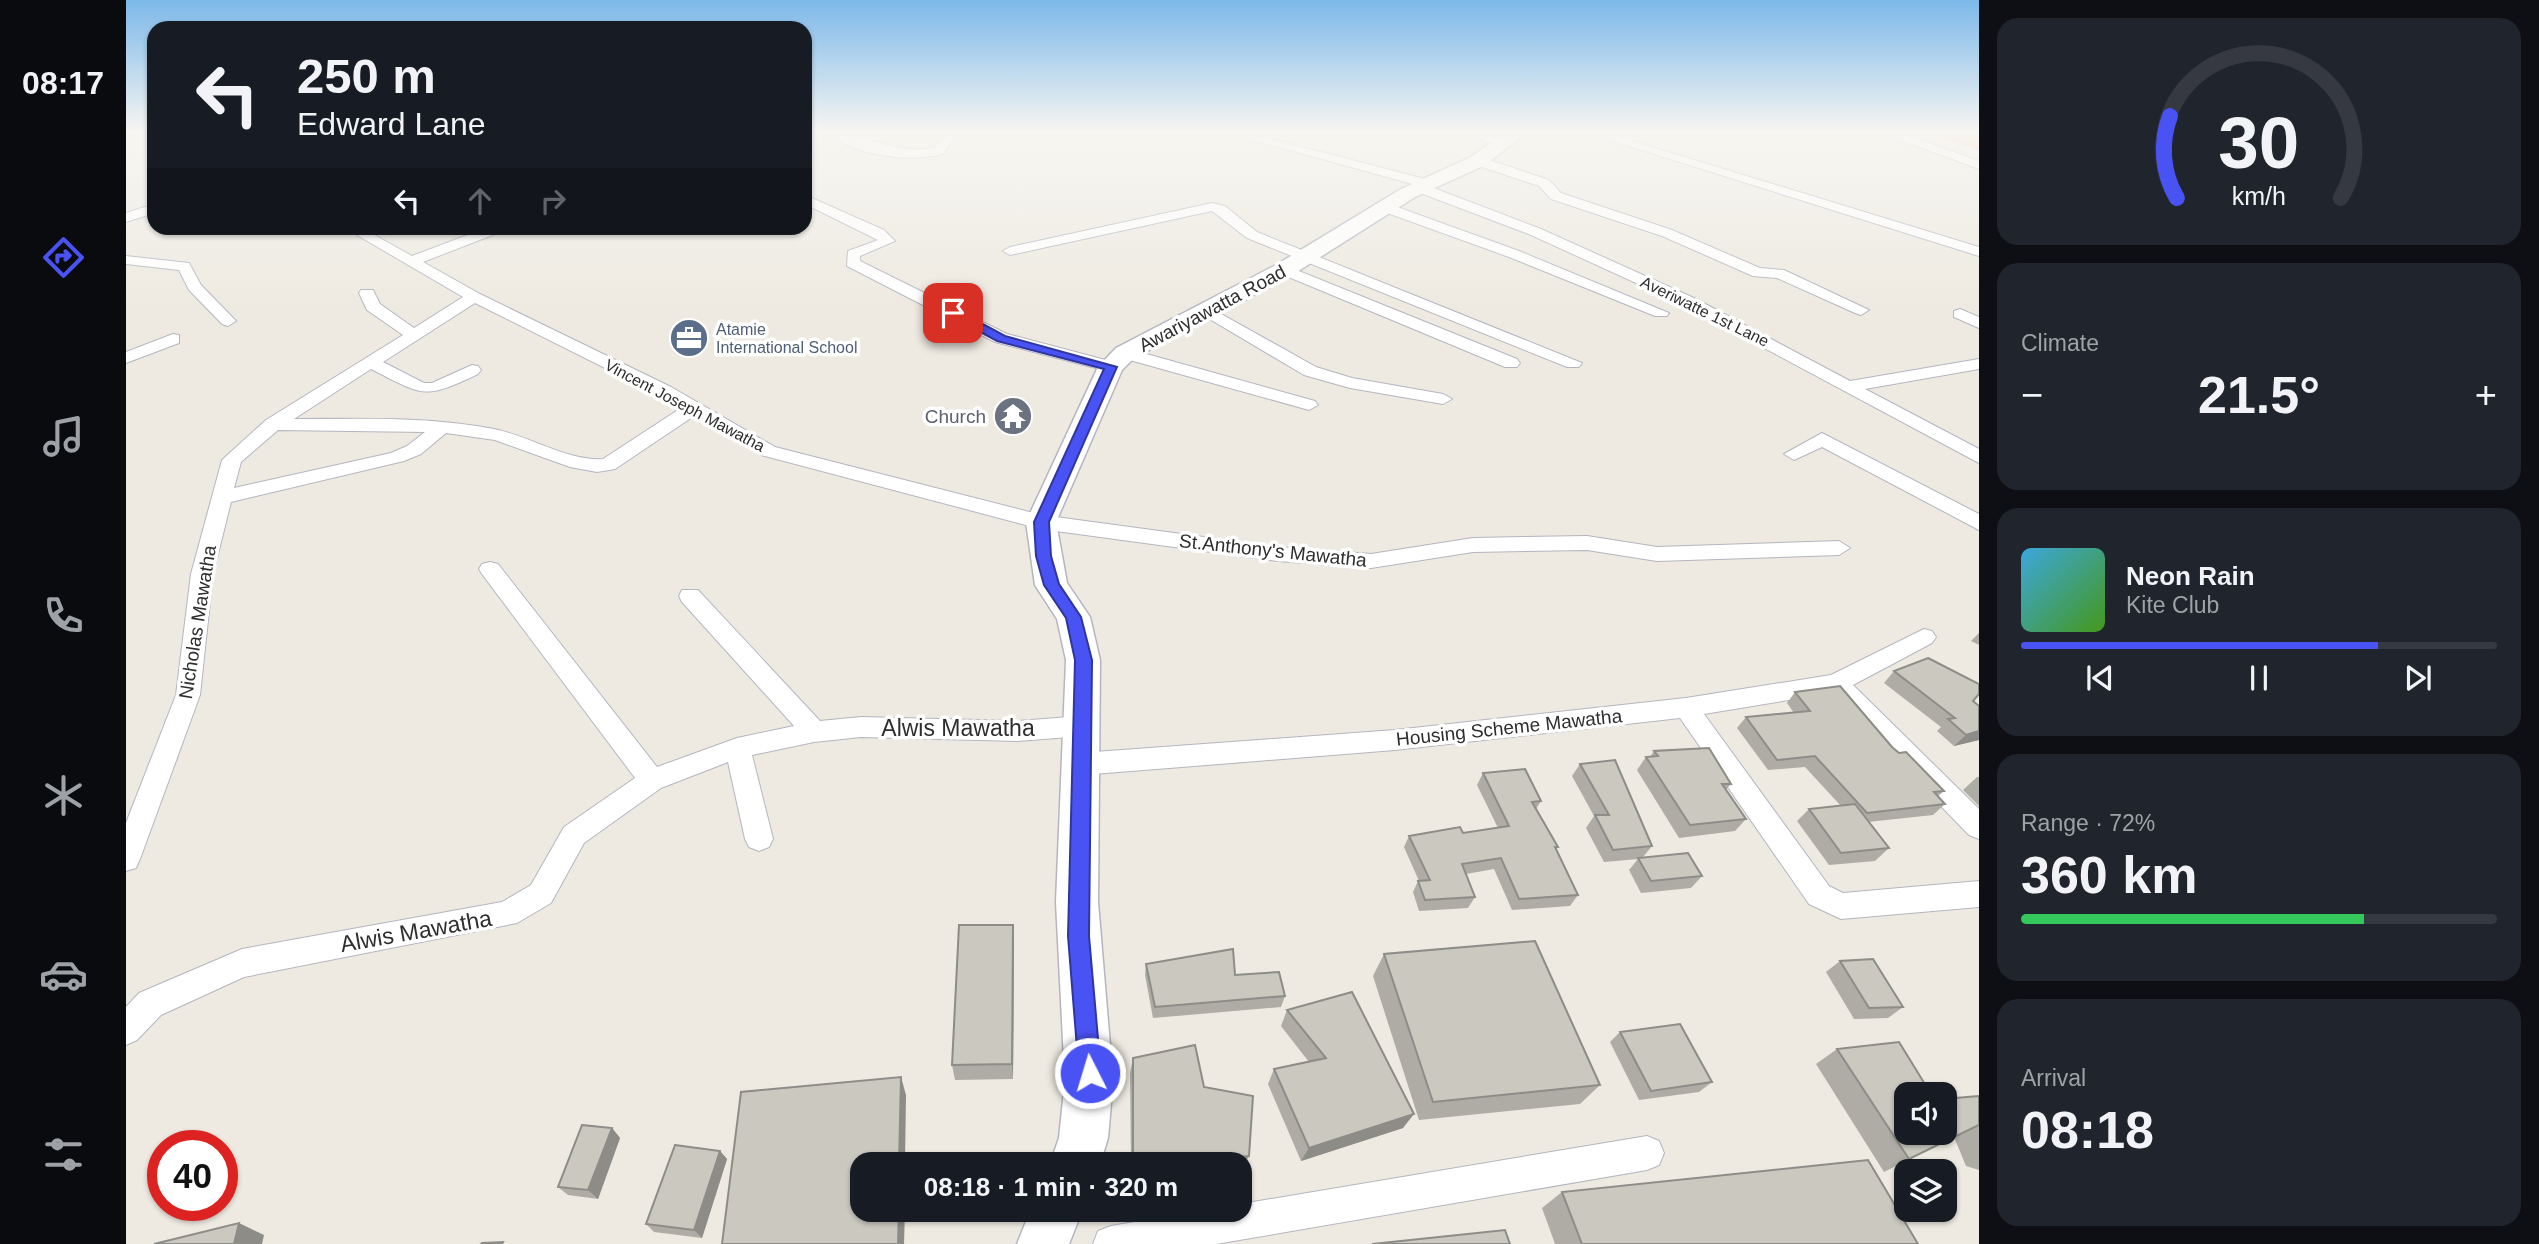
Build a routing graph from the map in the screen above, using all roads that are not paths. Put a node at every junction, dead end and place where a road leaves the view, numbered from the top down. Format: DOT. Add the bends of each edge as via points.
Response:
graph roads {
  1 [pos="1414,191"];
  2 [pos="1436,191"];
  3 [pos="1552,191"];
  4 [pos="1781,191"];
  5 [pos="812,202"];
  6 [pos="1384,207"];
  7 [pos="147,210"];
  8 [pos="126,218"];
  9 [pos="365,235"];
  10 [pos="480,235"];
  11 [pos="1010,251"];
  12 [pos="1979,252"];
  13 [pos="126,260"];
  14 [pos="411,261"];
  15 [pos="1295,264"];
  16 [pos="367,293"];
  17 [pos="474,297"];
  18 [pos="1861,310"];
  19 [pos="1207,311"];
  20 [pos="1661,313"];
  21 [pos="1960,314"];
  22 [pos="228,321"];
  23 [pos="1979,323"];
  24 [pos="414,335"];
  25 [pos="173,339"];
  26 [pos="126,358"];
  27 [pos="1118,360"];
  28 [pos="370,362"];
  29 [pos="1511,363"];
  30 [pos="1573,363"];
  31 [pos="1979,364"];
  32 [pos="471,370"];
  33 [pos="1850,386"];
  34 [pos="1443,399"];
  35 [pos="1309,405"];
  36 [pos="693,408"];
  37 [pos="273,424"];
  38 [pos="440,428"];
  39 [pos="1794,454"];
  40 [pos="1979,457"];
  41 [pos="220,498"];
  42 [pos="1041,522"];
  43 [pos="1979,523"];
  44 [pos="1839,548"];
  45 [pos="490,569"];
  46 [pos="691,596"];
  47 [pos="1924,637"];
  48 [pos="1836,683"];
  49 [pos="1686,708"];
  50 [pos="1082,726"];
  51 [pos="814,732"];
  52 [pos="737,748"];
  53 [pos="1081,764"];
  54 [pos="652,780"];
  55 [pos="1979,827"];
  56 [pos="759,839"];
  57 [pos="126,859"];
  58 [pos="1979,894"];
  59 [pos="126,1030"];
  60 [pos="1081,1152"];
  61 [pos="1647,1153"];
  62 [pos="1052,1222"];
  63 [pos="1043,1244"];
  64 [pos="1111,1244"];
  1 -- 6 [label="street, Awariyawatta Road"];
  2 -- 33 [label="street, Averiwatte 1st Lane" via="1688,301"];
  3 -- 18 [label="street" via="1758,273 1779,273"];
  4 -- 12 [label="street"];
  5 -- 27 [label="street" via="888,241 853,254 852,263 1001,338"];
  6 -- 15 [label="street, Awariyawatta Road"];
  6 -- 20 [label="street"];
  7 -- 8 [label="street"];
  9 -- 14 [label="street, Vincent Joseph Mawatha"];
  10 -- 14 [label="street"];
  11 -- 15 [label="street" via="1212,207"];
  13 -- 22 [label="street" via="184,266 194,287"];
  14 -- 17 [label="street, Vincent Joseph Mawatha"];
  15 -- 19 [label="street, Awariyawatta Road"];
  15 -- 29 [label="street"];
  15 -- 30 [label="street"];
  16 -- 24 [label="street" via="373,307"];
  17 -- 24 [label="street, Nicholas Mawatha"];
  17 -- 36 [label="street, Vincent Joseph Mawatha"];
  19 -- 27 [label="street, Awariyawatta Road"];
  19 -- 34 [label="street" via="1310,371 1350,383"];
  21 -- 23 [label="street"];
  24 -- 28 [label="street, Nicholas Mawatha"];
  25 -- 26 [label="street"];
  27 -- 35 [label="street"];
  27 -- 42 [label="street"];
  28 -- 32 [label="street" via="421,388 435,388"];
  28 -- 37 [label="street, Nicholas Mawatha"];
  31 -- 33 [label="street"];
  33 -- 40 [label="street, Averiwatte 1st Lane"];
  36 -- 38 [label="street" via="608,465 593,468 526,443"];
  36 -- 42 [label="street, Vincent Joseph Mawatha" via="768,451"];
  37 -- 38 [label="street"];
  37 -- 41 [label="street, Nicholas Mawatha" via="232,460"];
  38 -- 41 [label="street" via="414,450 397,457"];
  39 -- 43 [label="street" via="1822,439"];
  41 -- 57 [label="street, Nicholas Mawatha" via="202,574 188,695"];
  42 -- 44 [label="street, St.Anthony's Mawatha" via="1278,554 1371,561 1473,545 1587,543 1657,554"];
  42 -- 50 [label="street" via="1051,585 1073,617 1083,660"];
  45 -- 54 [label="street"];
  46 -- 51 [label="street"];
  47 -- 48 [label="street, Housing Scheme Mawatha"];
  48 -- 49 [label="street, Housing Scheme Mawatha"];
  48 -- 55 [label="street"];
  49 -- 53 [label="street, Housing Scheme Mawatha" via="1395,740"];
  49 -- 58 [label="street" via="1819,895 1840,906"];
  50 -- 51 [label="street, Alwis Mawatha" via="1018,731 861,727"];
  50 -- 53 [label="street"];
  51 -- 52 [label="street, Alwis Mawatha"];
  52 -- 54 [label="street, Alwis Mawatha"];
  52 -- 56 [label="street"];
  53 -- 60 [label="street" via="1078,936 1090,1073"];
  54 -- 59 [label="street, Alwis Mawatha" via="574,835 541,894 507,914 242,962 150,1004"];
  61 -- 64 [label="street"];
  62 -- 63 [label="street"];
}
